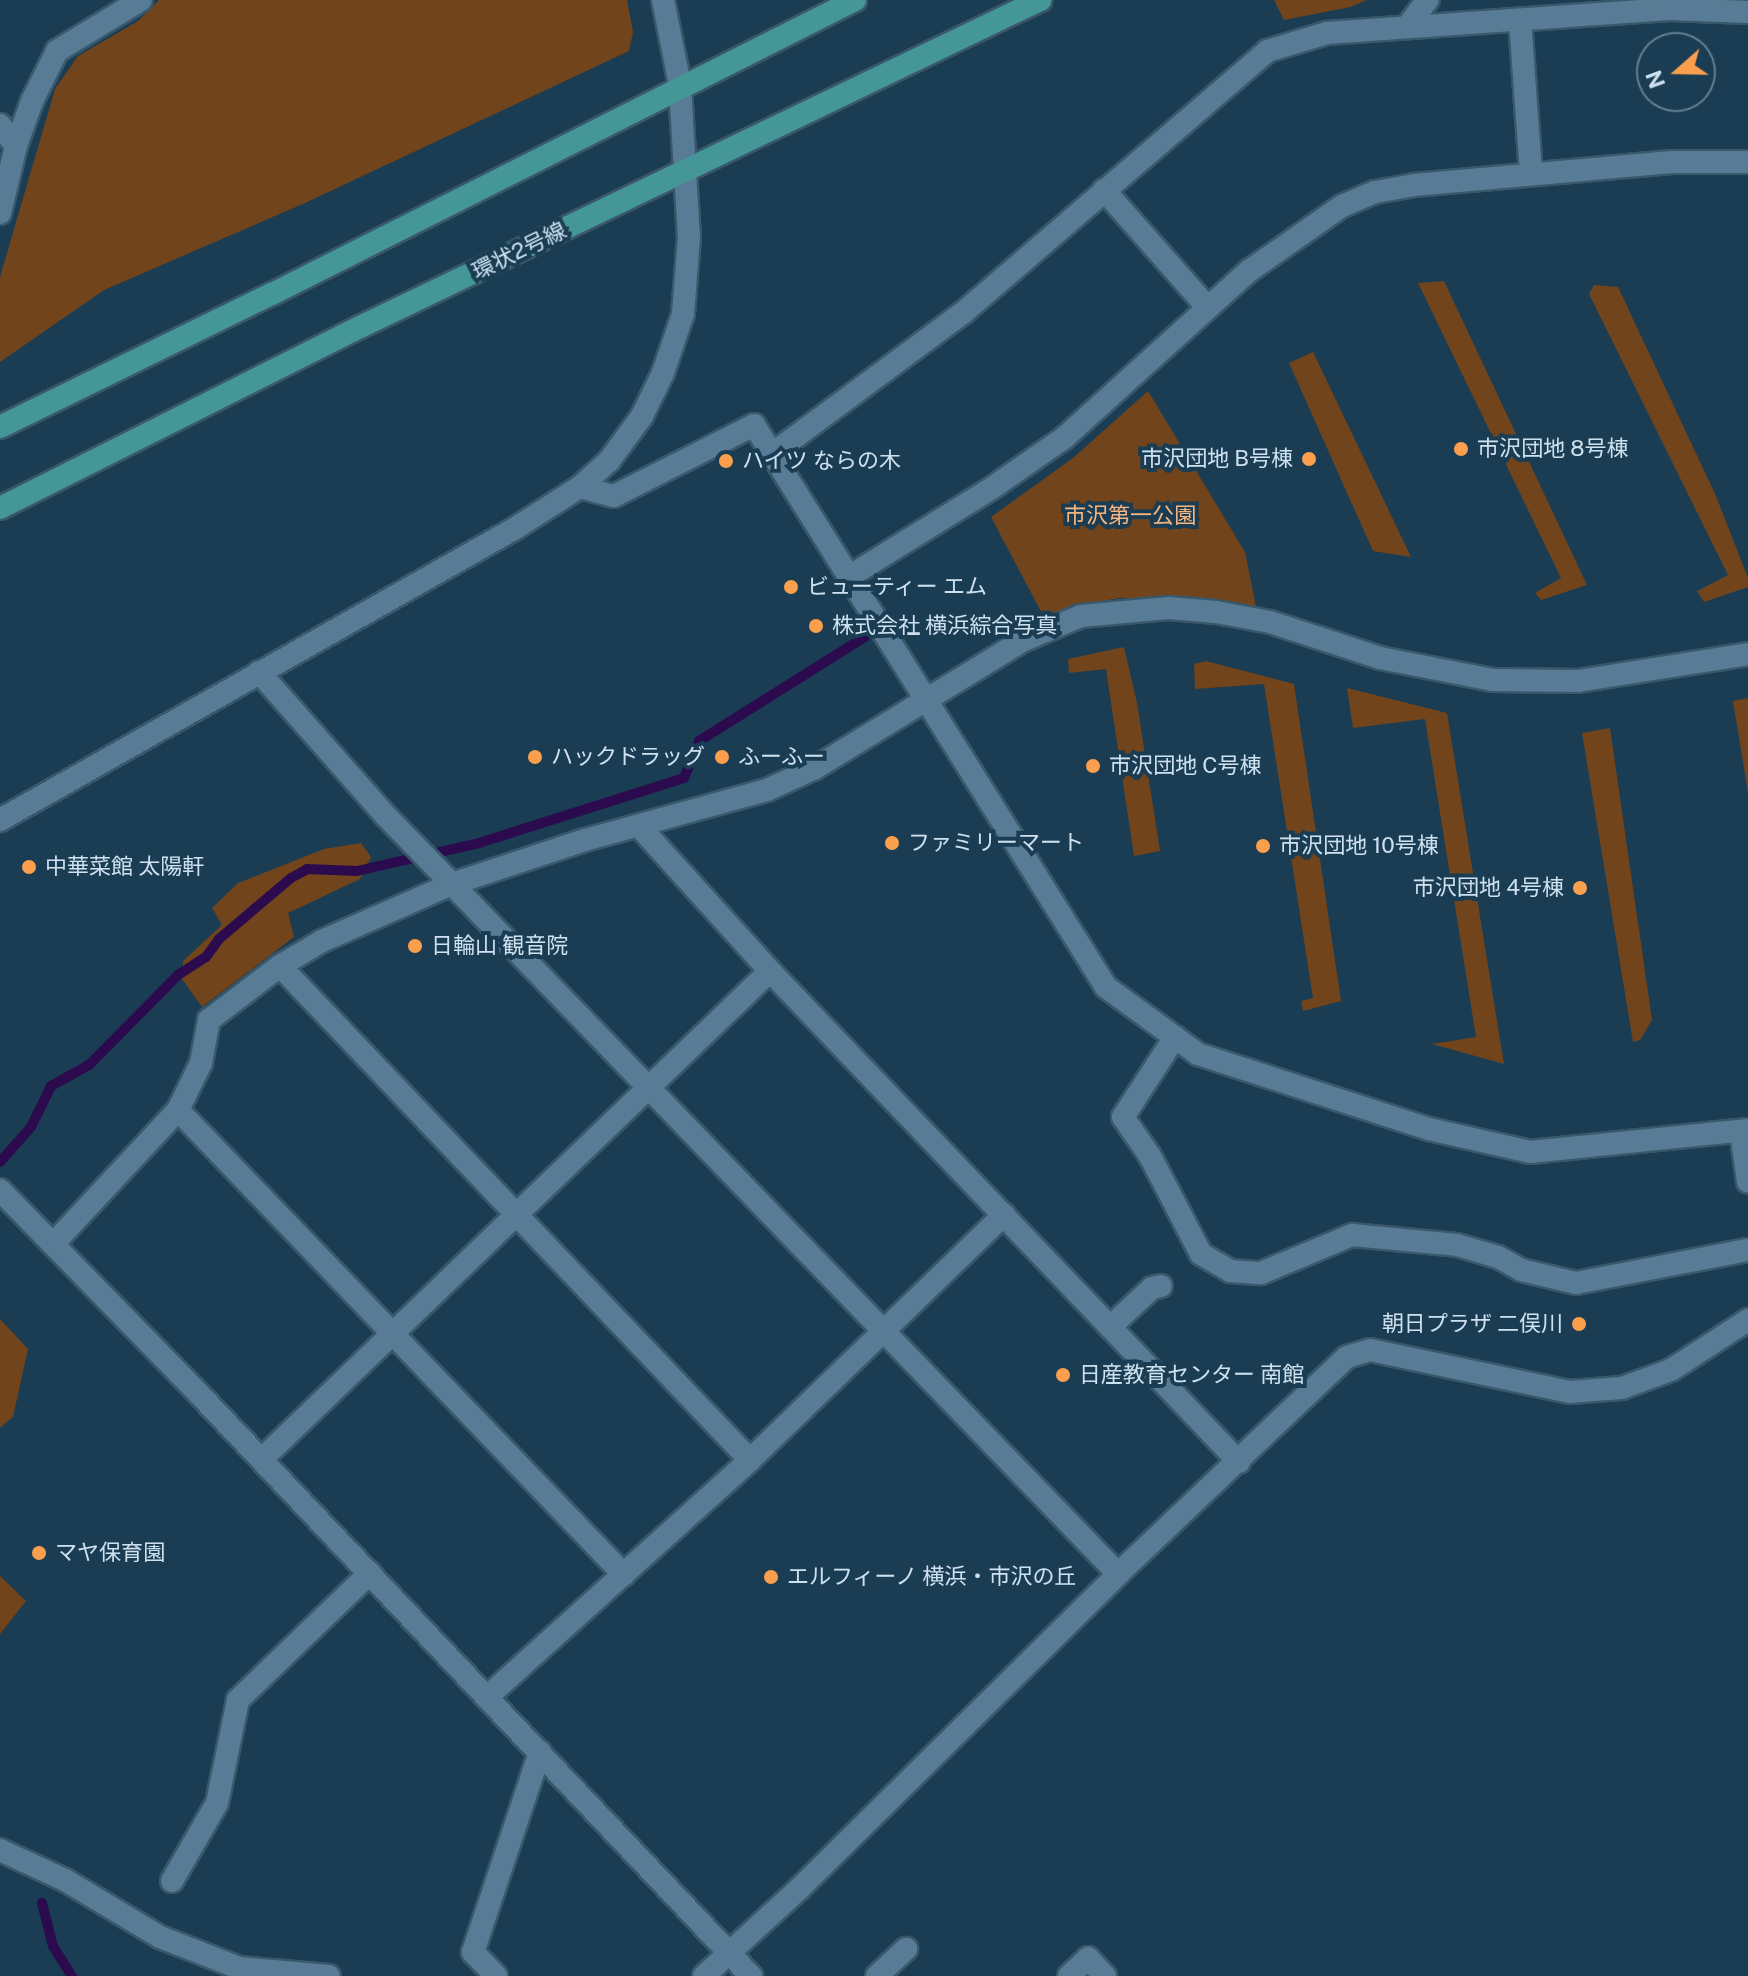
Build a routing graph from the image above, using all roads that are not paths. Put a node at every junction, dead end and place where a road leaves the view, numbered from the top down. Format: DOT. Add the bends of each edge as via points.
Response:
graph roads {
  1 [pos="141,0"];
  2 [pos="663,0"];
  3 [pos="855,0"];
  4 [pos="1040,0"];
  5 [pos="1427,0"];
  6 [pos="1663,5"];
  7 [pos="1735,8"];
  8 [pos="1520,20"];
  9 [pos="1407,27"];
  10 [pos="680,85"];
  11 [pos="5,136"];
  12 [pos="1748,162"];
  13 [pos="683,172"];
  14 [pos="1531,174"];
  15 [pos="1104,190"];
  16 [pos="0,213"];
  17 [pos="1208,308"];
  18 [pos="0,427"];
  19 [pos="772,454"];
  20 [pos="580,487"];
  21 [pos="0,508"];
  22 [pos="850,576"];
  23 [pos="1748,654"];
  24 [pos="259,672"];
  25 [pos="926,698"];
  26 [pos="0,820"];
  27 [pos="639,826"];
  28 [pos="452,884"];
  29 [pos="280,966"];
  30 [pos="770,971"];
  31 [pos="1175,1037"];
  32 [pos="649,1089"];
  33 [pos="178,1110"];
  34 [pos="1744,1131"];
  35 [pos="1748,1182"];
  36 [pos="0,1190"];
  37 [pos="1004,1215"];
  38 [pos="518,1216"];
  39 [pos="55,1242"];
  40 [pos="1748,1250"];
  41 [pos="1161,1286"];
  42 [pos="1748,1320"];
  43 [pos="1110,1327"];
  44 [pos="885,1331"];
  45 [pos="392,1332"];
  46 [pos="262,1459"];
  47 [pos="750,1460"];
  48 [pos="1239,1462"];
  49 [pos="370,1573"];
  50 [pos="1118,1574"];
  51 [pos="624,1575"];
  52 [pos="487,1697"];
  53 [pos="540,1752"];
  54 [pos="0,1850"];
  55 [pos="172,1881"];
  56 [pos="906,1949"];
  57 [pos="729,1953"];
  58 [pos="329,1976"];
  59 [pos="496,1976"];
  60 [pos="704,1976"];
  61 [pos="751,1976"];
  62 [pos="877,1976"];
  63 [pos="1069,1976"];
  64 [pos="1105,1976"];
  1 -- 11 [label="street" via="57,51 32,101"];
  2 -- 10 [label="street"];
  3 -- 10 [label="main road"];
  4 -- 13 [label="main road, 環状2号線"];
  5 -- 9 [label="street"];
  6 -- 7 [label="street"];
  6 -- 8 [label="street"];
  8 -- 9 [label="street"];
  8 -- 14 [label="street"];
  9 -- 15 [label="street" via="1327,33 1267,51"];
  10 -- 13 [label="street"];
  10 -- 18 [label="main road"];
  11 -- 16 [label="street"];
  12 -- 14 [label="street" via="1672,162"];
  13 -- 20 [label="street" via="689,238 683,314 642,416 609,461"];
  13 -- 21 [label="main road, 環状2号線"];
  14 -- 17 [label="street" via="1375,192 1342,206 1249,271"];
  15 -- 17 [label="street"];
  15 -- 19 [label="street" via="964,312"];
  17 -- 22 [label="street" via="1064,438"];
  19 -- 20 [label="street" via="754,425 614,496"];
  19 -- 22 [label="street"];
  20 -- 24 [label="street"];
  22 -- 25 [label="street"];
  23 -- 25 [label="street" via="1578,681 1493,680 1380,658 1251,618 1169,608 1127,610 1081,616 1048,628"];
  24 -- 26 [label="street"];
  24 -- 28 [label="street"];
  25 -- 27 [label="street" via="815,768 767,790"];
  25 -- 31 [label="street" via="1106,987"];
  27 -- 28 [label="street"];
  27 -- 30 [label="street"];
  28 -- 29 [label="street" via="322,941"];
  28 -- 32 [label="street"];
  29 -- 33 [label="street" via="209,1020 201,1063"];
  29 -- 38 [label="street"];
  30 -- 32 [label="street"];
  30 -- 37 [label="street"];
  31 -- 34 [label="street" via="1198,1054 1226,1064 1429,1129 1530,1152"];
  31 -- 40 [label="street" via="1123,1117 1150,1156 1204,1267 1261,1273 1352,1235 1457,1245 1521,1270 1576,1283"];
  32 -- 38 [label="street"];
  32 -- 44 [label="street"];
  33 -- 39 [label="street"];
  33 -- 45 [label="street"];
  34 -- 35 [label="street"];
  36 -- 39 [label="street"];
  37 -- 43 [label="street"];
  37 -- 44 [label="street"];
  38 -- 45 [label="street"];
  38 -- 47 [label="street"];
  39 -- 46 [label="street"];
  41 -- 43 [label="street" via="1152,1288"];
  42 -- 48 [label="street" via="1671,1370 1622,1388 1569,1392 1370,1350 1347,1357"];
  43 -- 48 [label="street"];
  44 -- 47 [label="street"];
  44 -- 50 [label="street"];
  45 -- 46 [label="street"];
  45 -- 51 [label="street"];
  46 -- 49 [label="street"];
  47 -- 51 [label="street"];
  48 -- 50 [label="street"];
  49 -- 52 [label="street"];
  49 -- 55 [label="street" via="238,1700 217,1803"];
  50 -- 57 [label="street"];
  51 -- 52 [label="street"];
  52 -- 53 [label="street"];
  53 -- 57 [label="street"];
  53 -- 59 [label="street" via="473,1952"];
  54 -- 58 [label="street" via="65,1880 160,1937 239,1968"];
  56 -- 62 [label="street"];
  57 -- 60 [label="street"];
  57 -- 61 [label="street"];
  63 -- 64 [label="street" via="1088,1958"];
}
